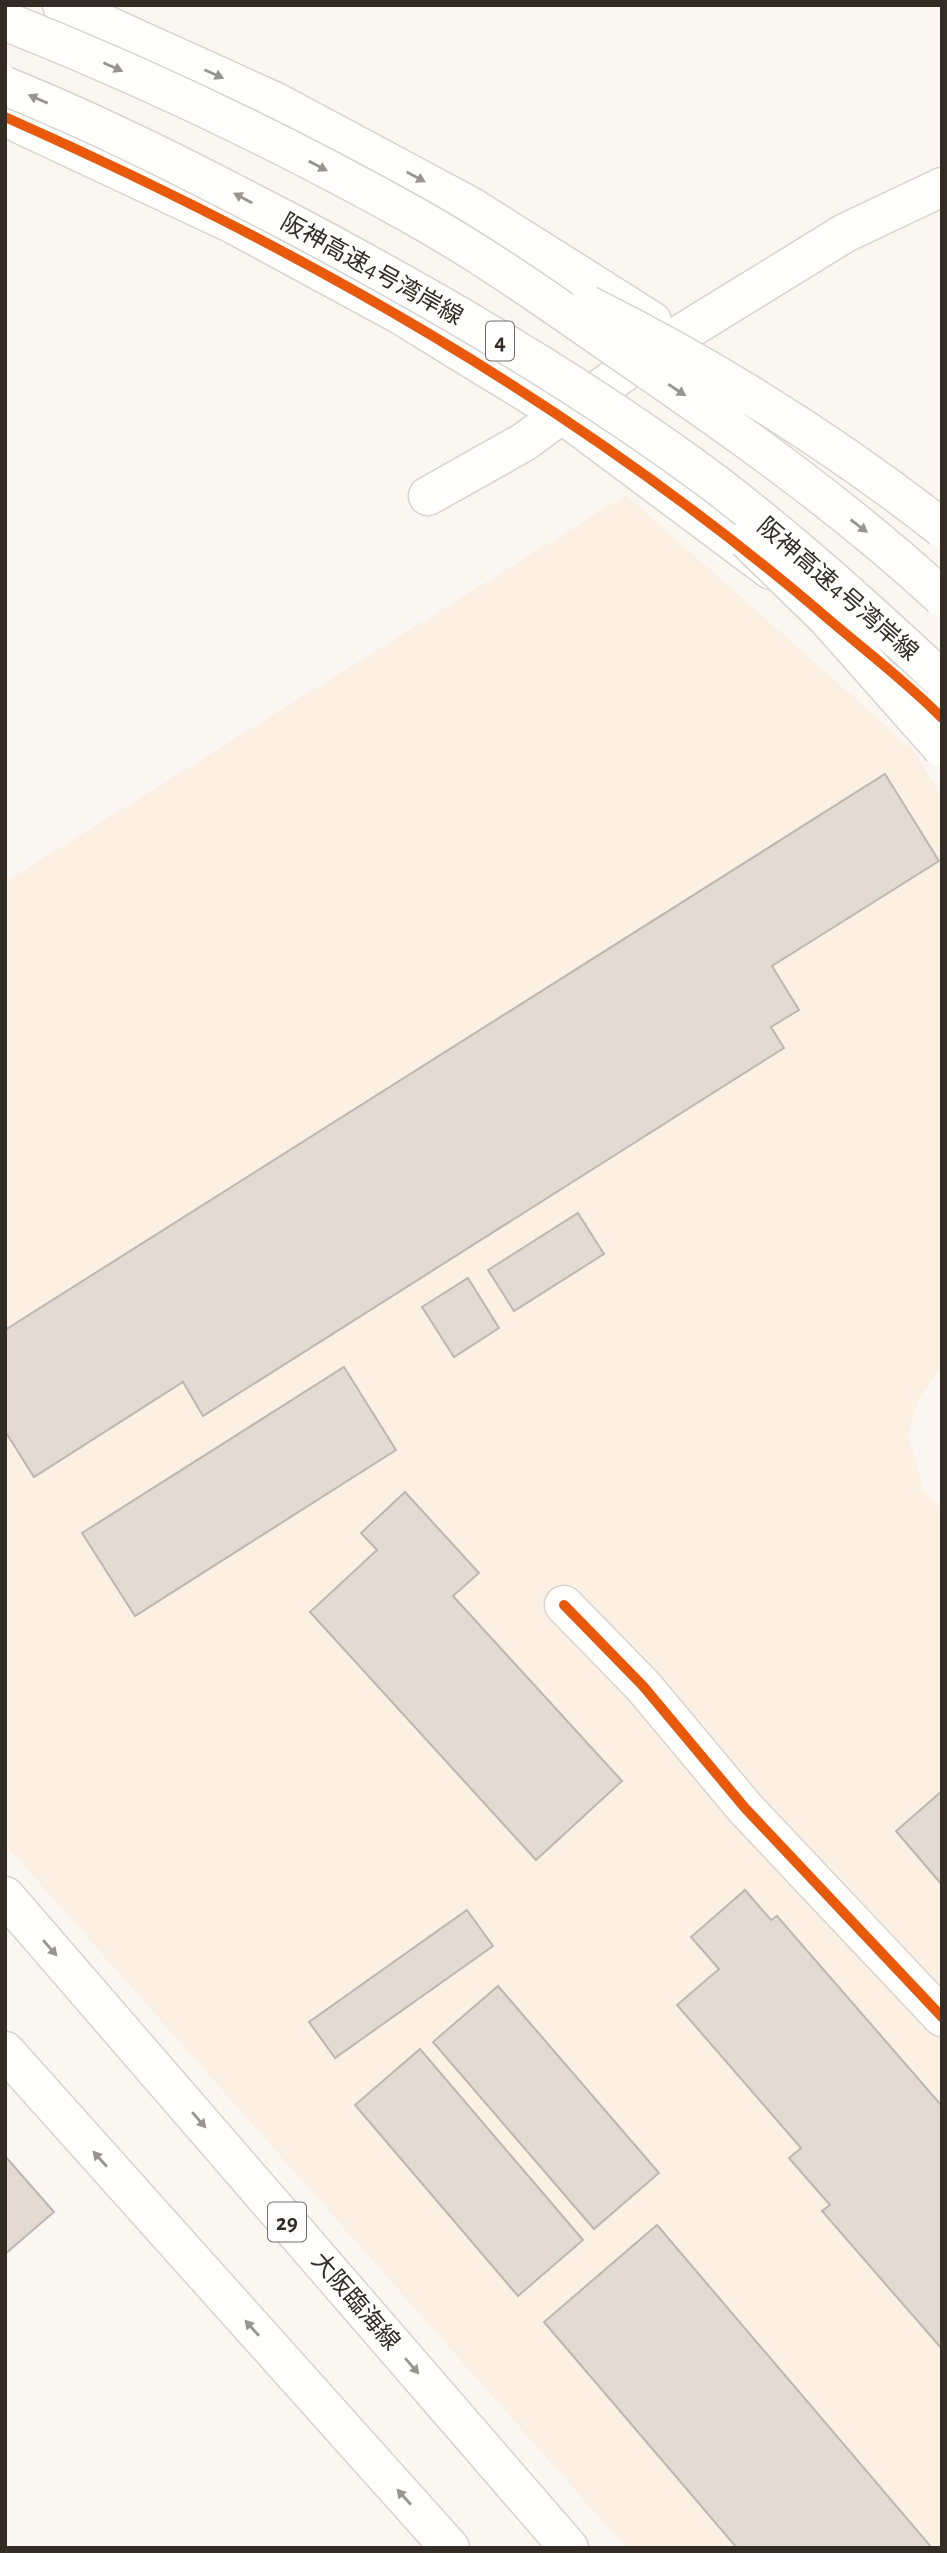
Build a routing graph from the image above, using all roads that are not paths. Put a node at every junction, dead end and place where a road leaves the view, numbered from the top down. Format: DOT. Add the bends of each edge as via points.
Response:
graph roads {
  1 [pos="62,5"];
  2 [pos="5,21"];
  3 [pos="5,86"];
  4 [pos="5,117"];
  5 [pos="942,187"];
  6 [pos="418,218"];
  7 [pos="381,271"];
  8 [pos="676,337"];
  9 [pos="562,414"];
  10 [pos="428,496"];
  11 [pos="942,528"];
  12 [pos="942,547"];
  13 [pos="942,597"];
  14 [pos="942,680"];
  15 [pos="942,718"];
  16 [pos="942,748"];
  17 [pos="564,1605"];
  18 [pos="5,1896"];
  19 [pos="942,2017"];
  20 [pos="5,2051"];
  21 [pos="450,2548"];
  22 [pos="569,2548"];
  1 -- 8 [label="main road, one-way" via="276,102 470,206"];
  2 -- 6 [label="main road, 4, one-way, bridge" via="242,126"];
  7 -- 3 [label="main road, 阪神高速4号湾岸線 / 4, one-way, bridge" via="210,180"];
  4 -- 9 [label="main road" via="233,224 399,314"];
  5 -- 8 [label="main road" via="845,233"];
  6 -- 11 [label="main road, bridge" via="655,339 800,427"];
  6 -- 13 [label="main road, 4, one-way, bridge" via="725,423 892,551"];
  7 -- 14 [label="main road, 阪神高速4号湾岸線 / 4, bridge" via="558,375 713,483 857,600"];
  7 -- 16 [label="main road, bridge" via="702,498 826,617"];
  8 -- 9 [label="main road"];
  8 -- 12 [label="main road"];
  9 -- 10 [label="main road" via="524,442"];
  9 -- 15 [label="main road" via="757,558"];
  17 -- 19 [label="main road" via="643,1686 745,1808"];
  18 -- 22 [label="main road, 大阪臨海線 / 29, one-way"];
  21 -- 20 [label="main road, one-way"];
}
